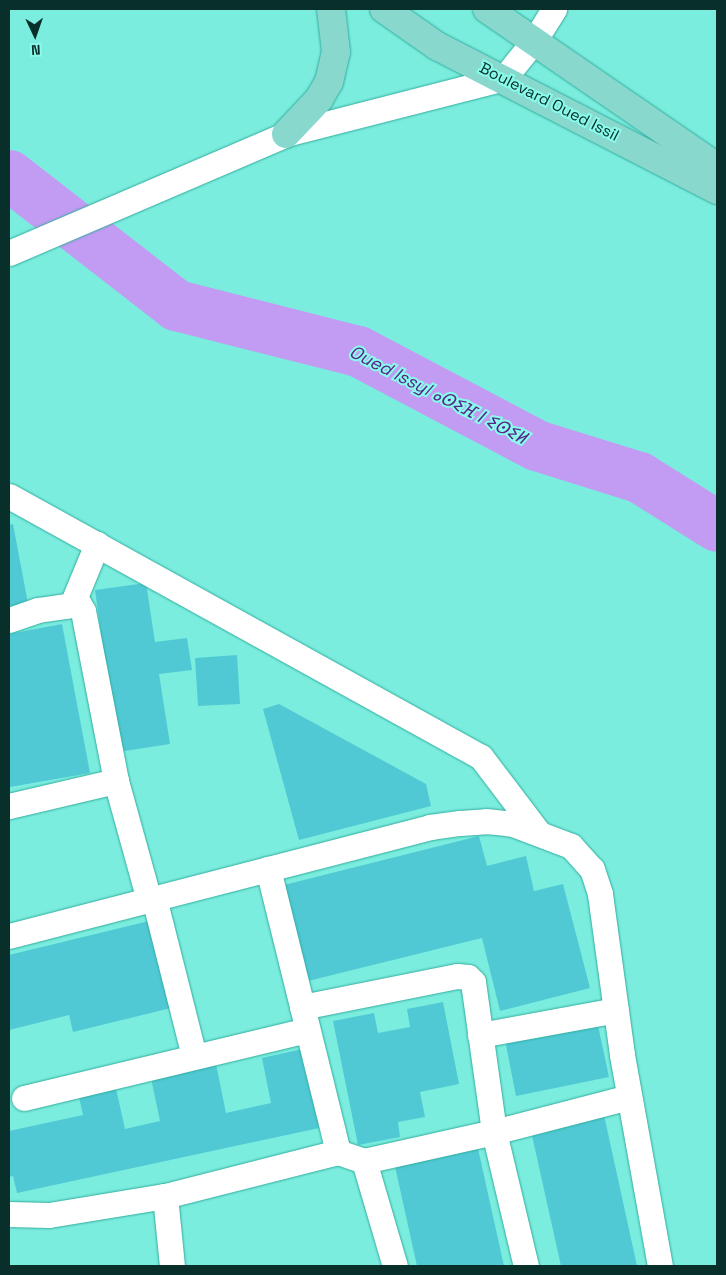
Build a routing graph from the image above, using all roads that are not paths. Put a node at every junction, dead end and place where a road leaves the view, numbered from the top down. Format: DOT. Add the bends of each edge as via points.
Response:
graph roads {
  1 [pos="331,9"];
  2 [pos="384,9"];
  3 [pos="487,9"];
  4 [pos="554,9"];
  5 [pos="534,41"];
  6 [pos="504,78"];
  7 [pos="286,134"];
  8 [pos="717,167"];
  9 [pos="717,190"];
  10 [pos="9,253"];
  11 [pos="9,496"];
  12 [pos="97,544"];
  13 [pos="73,602"];
  14 [pos="9,620"];
  15 [pos="116,781"];
  16 [pos="10,799"];
  17 [pos="538,832"];
  18 [pos="268,869"];
  19 [pos="152,899"];
  20 [pos="9,936"];
  21 [pos="616,1010"];
  22 [pos="305,1018"];
  23 [pos="480,1035"];
  24 [pos="194,1056"];
  25 [pos="629,1097"];
  26 [pos="24,1098"];
  27 [pos="494,1132"];
  28 [pos="338,1152"];
  29 [pos="364,1161"];
  30 [pos="166,1196"];
  31 [pos="9,1214"];
  32 [pos="172,1266"];
  33 [pos="395,1266"];
  34 [pos="526,1266"];
  35 [pos="660,1266"];
  1 -- 7 [label="main road" via="336,52 328,82 319,99"];
  2 -- 6 [label="main road, Boulevard Oued Issil" via="437,46"];
  3 -- 5 [label="main road, Boulevard Oued Issil"];
  4 -- 5 [label="street"];
  5 -- 6 [label="street"];
  5 -- 8 [label="main road, Boulevard Oued Issil"];
  6 -- 7 [label="street"];
  6 -- 9 [label="main road, Boulevard Oued Issil"];
  7 -- 10 [label="street"];
  11 -- 12 [label="street"];
  12 -- 13 [label="street"];
  12 -- 17 [label="street" via="481,756"];
  13 -- 14 [label="street"];
  13 -- 15 [label="street" via="83,611"];
  15 -- 16 [label="street"];
  15 -- 19 [label="street"];
  17 -- 18 [label="street" via="486,821 460,823"];
  17 -- 21 [label="street" via="571,846 592,869 605,923"];
  18 -- 19 [label="street"];
  18 -- 22 [label="street"];
  19 -- 20 [label="street"];
  19 -- 24 [label="street"];
  21 -- 23 [label="street"];
  21 -- 25 [label="street"];
  22 -- 23 [label="street" via="462,976 473,982"];
  22 -- 24 [label="street"];
  22 -- 28 [label="street"];
  23 -- 27 [label="street"];
  24 -- 26 [label="street"];
  25 -- 27 [label="street"];
  25 -- 35 [label="street"];
  27 -- 29 [label="street"];
  27 -- 34 [label="street"];
  28 -- 29 [label="street"];
  28 -- 30 [label="street"];
  29 -- 33 [label="street"];
  30 -- 31 [label="street" via="49,1215"];
  30 -- 32 [label="street"];
}
